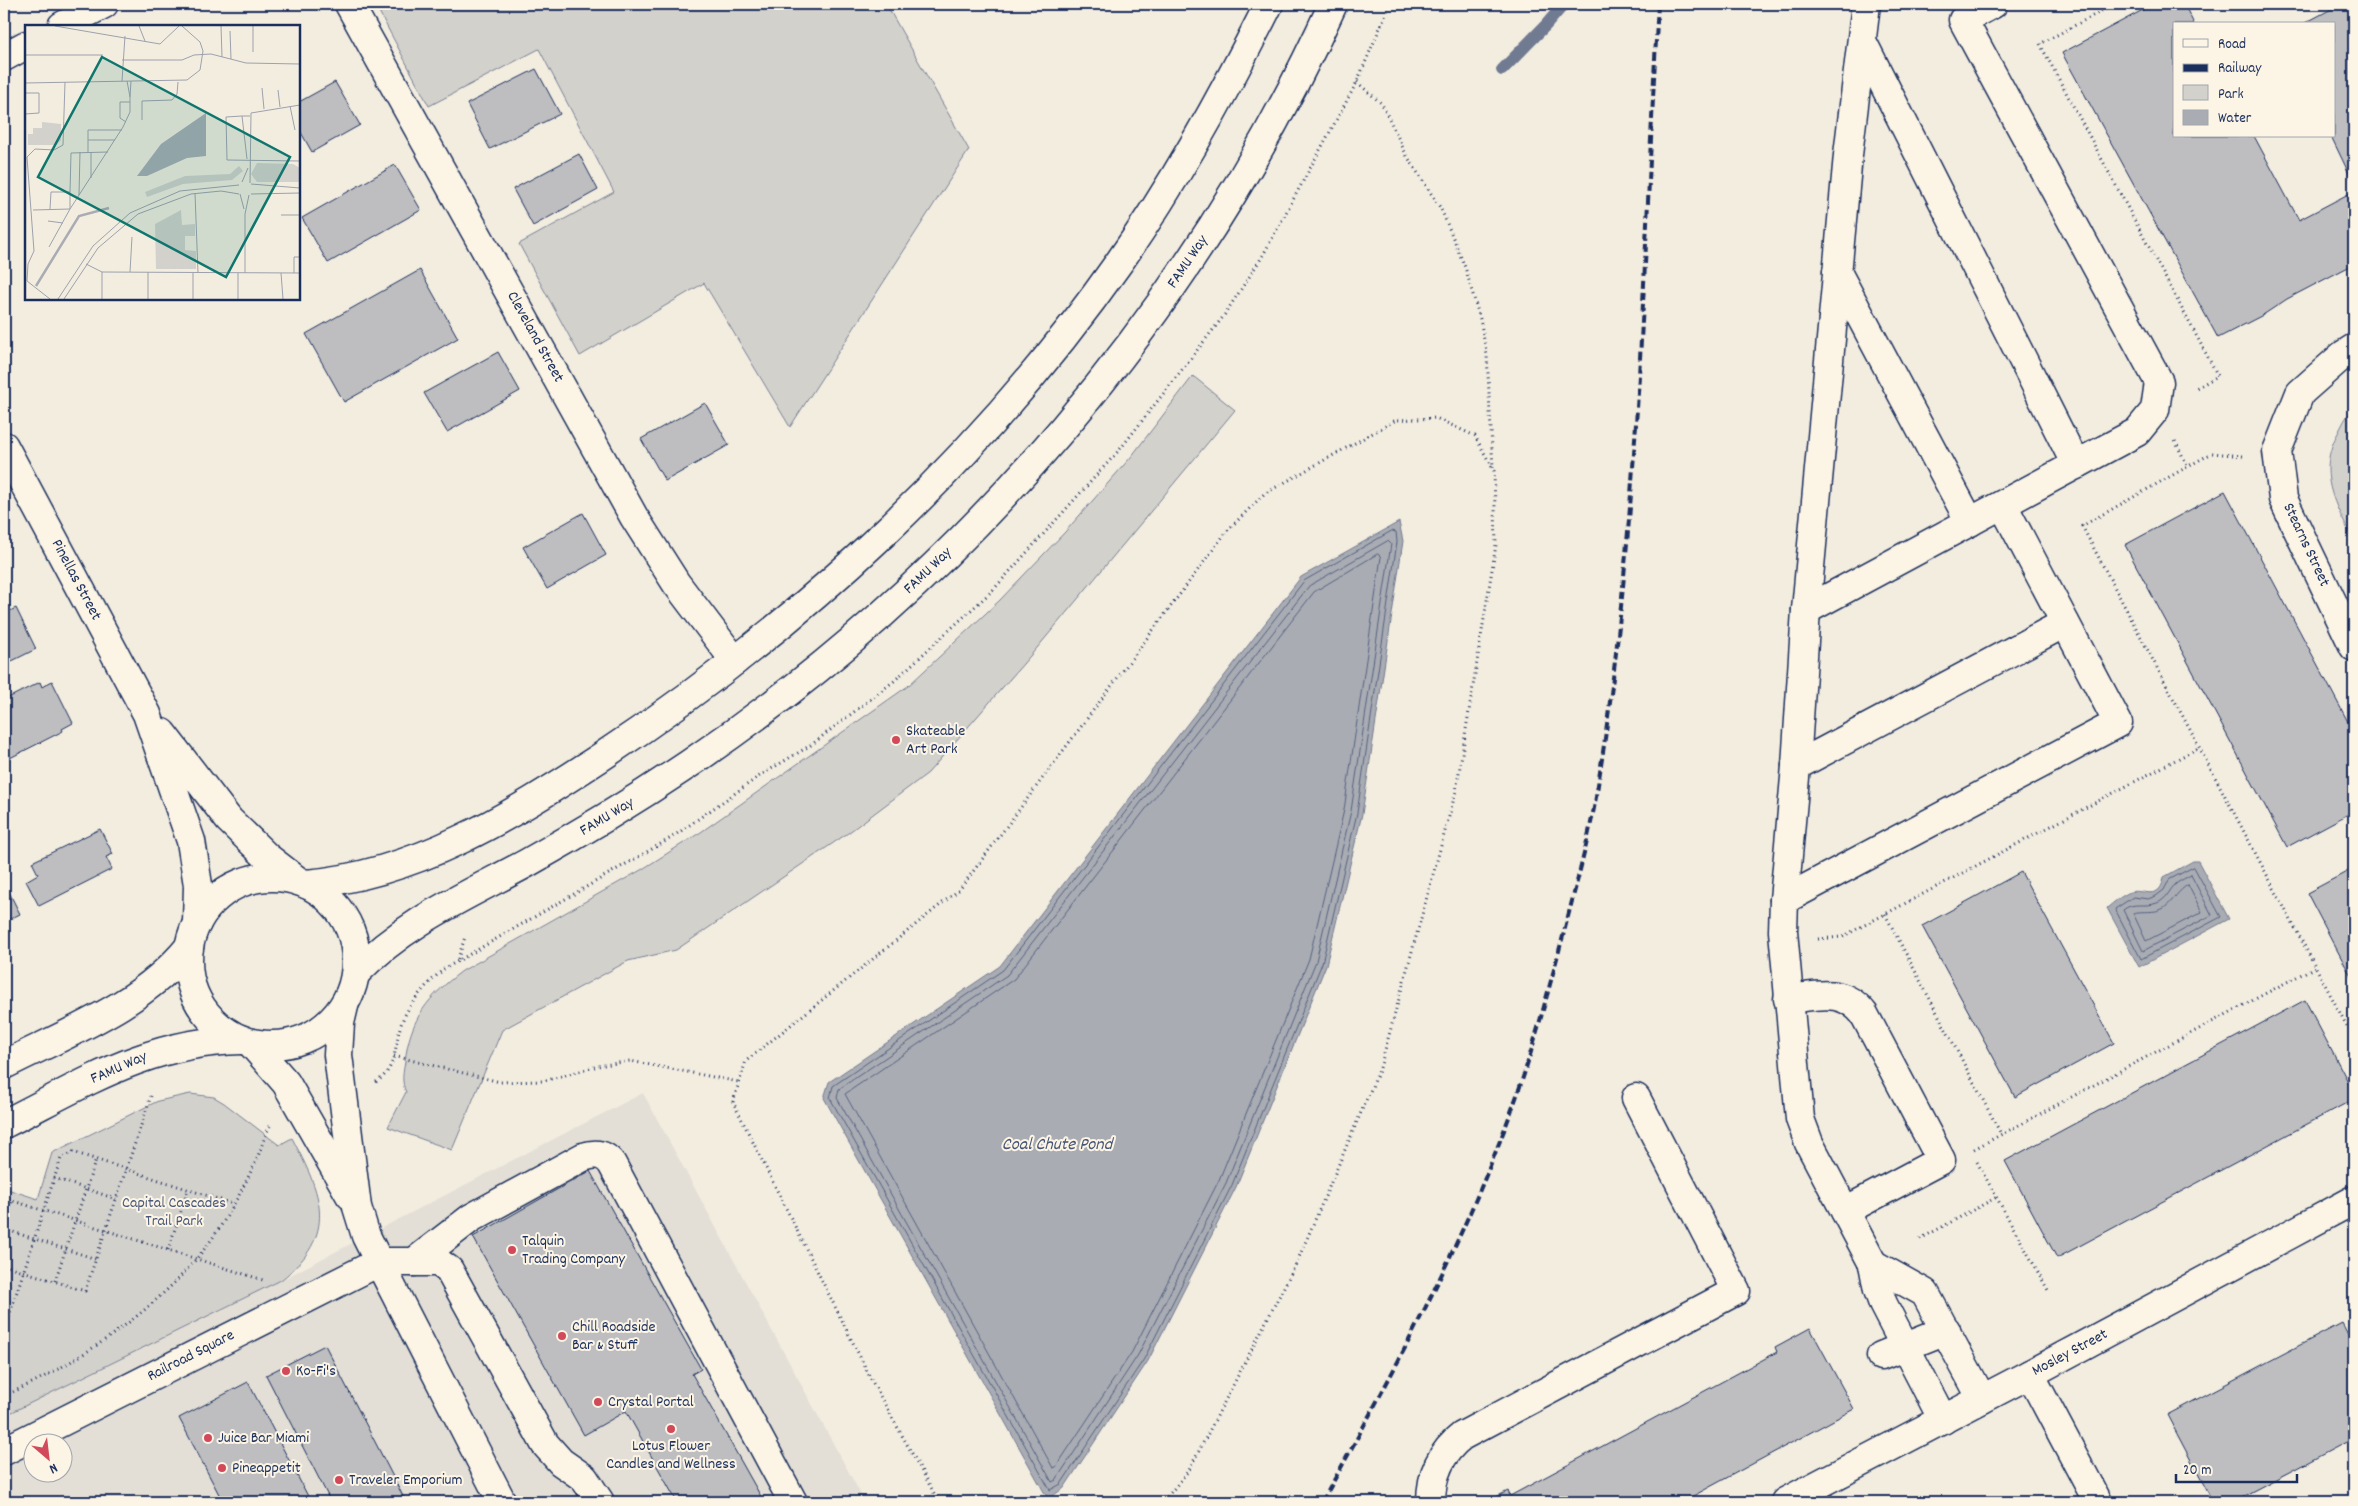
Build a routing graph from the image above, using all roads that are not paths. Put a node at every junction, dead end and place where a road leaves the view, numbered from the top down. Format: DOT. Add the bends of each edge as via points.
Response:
graph roads {
  1 [pos="104,4"];
  2 [pos="350,4"];
  3 [pos="1269,4"];
  4 [pos="1333,4"];
  5 [pos="1866,4"];
  6 [pos="1994,4"];
  7 [pos="1958,12"];
  8 [pos="64,25"];
  9 [pos="1862,43"];
  10 [pos="25,46"];
  11 [pos="4,57"];
  12 [pos="1837,272"];
  13 [pos="2354,348"];
  14 [pos="4,446"];
  15 [pos="2076,465"];
  16 [pos="2003,505"];
  17 [pos="1970,522"];
  18 [pos="1806,610"];
  19 [pos="2065,623"];
  20 [pos="2354,647"];
  21 [pos="735,661"];
  22 [pos="147,714"];
  23 [pos="1796,766"];
  24 [pos="302,882"];
  25 [pos="1784,900"];
  26 [pos="193,935"];
  27 [pos="356,973"];
  28 [pos="1788,999"];
  29 [pos="344,1006"];
  30 [pos="246,1042"];
  31 [pos="4,1065"];
  32 [pos="1636,1098"];
  33 [pos="4,1124"];
  34 [pos="2354,1200"];
  35 [pos="357,1208"];
  36 [pos="1845,1211"];
  37 [pos="379,1262"];
  38 [pos="414,1262"];
  39 [pos="1873,1264"];
  40 [pos="1946,1330"];
  41 [pos="1893,1351"];
  42 [pos="2030,1374"];
  43 [pos="1982,1399"];
  44 [pos="1943,1420"];
  45 [pos="4,1451"];
  46 [pos="502,1502"];
  47 [pos="600,1502"];
  48 [pos="793,1502"];
  49 [pos="1431,1502"];
  50 [pos="1785,1502"];
  51 [pos="2098,1502"];
  1 -- 8 [label="street"];
  2 -- 21 [label="street, Cleveland Street" via="634,517 676,583"];
  3 -- 21 [label="street, FAMU Way" via="1215,108 1150,214 1115,267 1045,359 898,520 807,603"];
  4 -- 27 [label="street, FAMU Way" via="1300,73 1243,175 1147,322 1065,426 938,562 841,650 692,762 608,817 402,933"];
  5 -- 9 [label="street"];
  6 -- 7 [label="street"];
  7 -- 15 [label="street" via="2159,382 2155,410 2137,432"];
  9 -- 12 [label="street"];
  9 -- 15 [label="street"];
  10 -- 11 [label="street"];
  12 -- 17 [label="street"];
  12 -- 18 [label="street"];
  13 -- 20 [label="street, Stearns Street" via="2300,393 2277,451 2283,499"];
  14 -- 22 [label="street, Pinellas Street"];
  15 -- 16 [label="street"];
  16 -- 17 [label="street"];
  16 -- 19 [label="street"];
  17 -- 18 [label="street"];
  18 -- 23 [label="street"];
  19 -- 23 [label="street"];
  19 -- 25 [label="street" via="2118,723"];
  21 -- 24 [label="street, FAMU Way" via="610,751 471,834 387,869 340,880"];
  22 -- 24 [label="street, Pinellas Street" via="229,820 267,858"];
  22 -- 26 [label="street, Pinellas Street" via="191,840 198,886"];
  23 -- 25 [label="street"];
  24 -- 26 [label="street, FAMU Way" via="258,878 234,886 212,902"];
  24 -- 27 [label="street, FAMU Way" via="334,902 346,920 354,940"];
  25 -- 28 [label="street"];
  26 -- 30 [label="street, FAMU Way" via="188,973 196,998 220,1028"];
  26 -- 31 [label="street, FAMU Way" via="161,977 125,1002"];
  27 -- 29 [label="street, FAMU Way"];
  28 -- 36 [label="street" via="1800,1119"];
  28 -- 36 [label="street" via="1828,995 1850,999 1858,1005 1941,1160"];
  29 -- 30 [label="street, FAMU Way" via="324,1028 311,1036 281,1045"];
  29 -- 35 [label="street" via="338,1056"];
  30 -- 33 [label="street, FAMU Way" via="192,1043 136,1059"];
  30 -- 35 [label="street" via="286,1083"];
  32 -- 49 [label="street" via="1736,1291 1462,1436 1445,1451 1436,1469"];
  34 -- 42 [label="street, Mosley Street"];
  35 -- 37 [label="street"];
  36 -- 39 [label="street"];
  37 -- 38 [label="street"];
  37 -- 45 [label="street, Railroad Square"];
  37 -- 46 [label="street"];
  38 -- 47 [label="street" via="438,1262 449,1270 545,1444 561,1462 584,1478"];
  38 -- 48 [label="street" via="484,1210 583,1158 599,1154 607,1157"];
  39 -- 40 [label="street" via="1924,1293"];
  39 -- 41 [label="street"];
  40 -- 41 [label="street"];
  40 -- 43 [label="street"];
  41 -- 44 [label="street"];
  42 -- 43 [label="street, Mosley Street"];
  42 -- 51 [label="street"];
  43 -- 44 [label="street, Mosley Street"];
  44 -- 50 [label="street, Mosley Street"];
}
